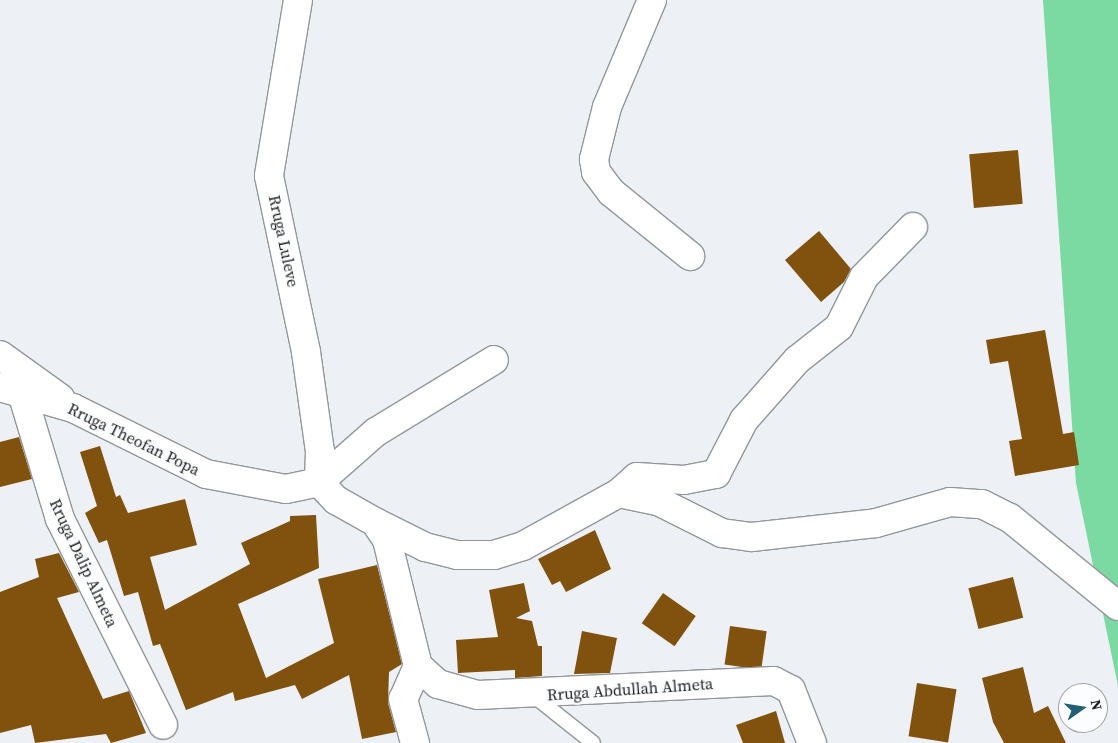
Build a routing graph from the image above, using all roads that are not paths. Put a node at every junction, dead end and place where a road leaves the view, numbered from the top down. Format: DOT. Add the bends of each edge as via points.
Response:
graph roads {
  1 [pos="298,0"];
  2 [pos="652,0"];
  3 [pos="913,227"];
  4 [pos="690,256"];
  5 [pos="0,355"];
  6 [pos="494,360"];
  7 [pos="11,390"];
  8 [pos="73,408"];
  9 [pos="319,482"];
  10 [pos="619,493"];
  11 [pos="376,522"];
  12 [pos="1118,606"];
  13 [pos="418,666"];
  14 [pos="534,696"];
  15 [pos="163,725"];
  16 [pos="415,743"];
  17 [pos="593,743"];
  18 [pos="812,743"];
  1 -- 9 [label="street, Rruga Luleve" via="269,176 306,352 320,451"];
  2 -- 4 [label="street" via="607,107 594,159 596,172 610,192"];
  3 -- 10 [label="street" via="864,277 839,327 797,360 744,420 716,474 684,480 637,477"];
  5 -- 8 [label="street"];
  6 -- 9 [label="street" via="376,432"];
  7 -- 8 [label="street, Rruga Theofan Popa"];
  7 -- 15 [label="street, Rruga Dalip Almeta" via="60,520"];
  8 -- 9 [label="street, Rruga Theofan Popa" via="206,474 286,489"];
  9 -- 11 [label="street" via="331,496"];
  10 -- 11 [label="street" via="523,546 494,556 457,555 425,546"];
  10 -- 12 [label="street" via="658,501 722,533 752,537 876,523 950,502 982,504 1010,518"];
  11 -- 13 [label="street" via="387,540"];
  13 -- 14 [label="street, Rruga Abdullah Almeta" via="430,679 452,691"];
  13 -- 16 [label="street" via="403,699"];
  14 -- 17 [label="lane"];
  14 -- 18 [label="street, Rruga Abdullah Almeta" via="774,681 790,690"];
}
